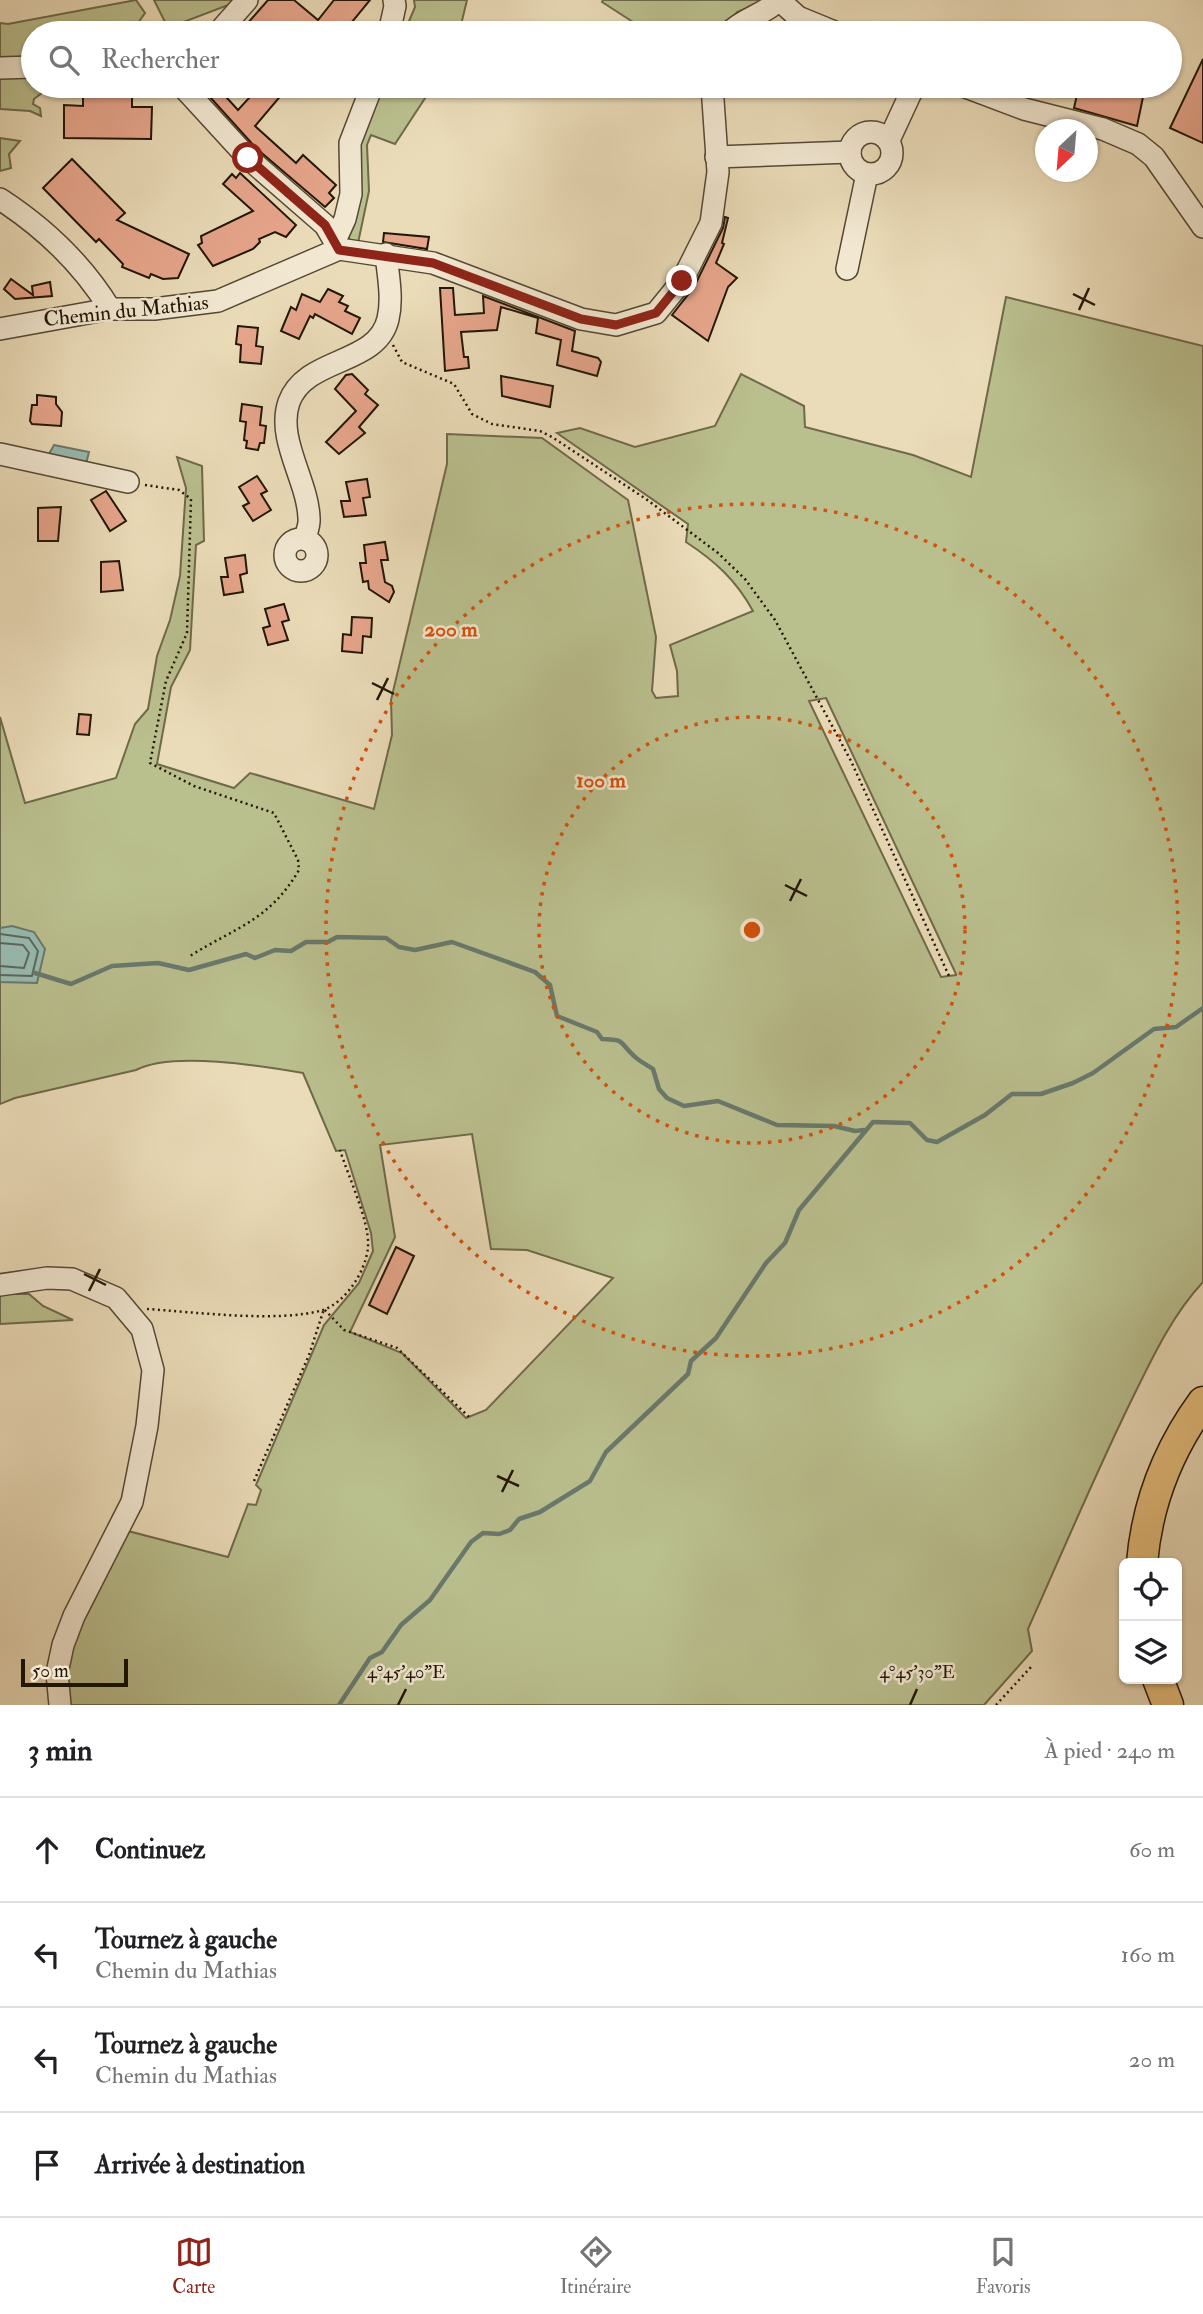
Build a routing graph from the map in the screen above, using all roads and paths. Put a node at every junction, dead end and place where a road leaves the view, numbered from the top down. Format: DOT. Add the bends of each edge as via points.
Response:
graph roads {
  1 [pos="247,0"];
  2 [pos="394,0"];
  3 [pos="779,0"];
  4 [pos="229,21"];
  5 [pos="392,21"];
  6 [pos="745,21"];
  7 [pos="808,21"];
  8 [pos="21,67"];
  9 [pos="0,68"];
  10 [pos="193,98"];
  11 [pos="367,98"];
  12 [pos="713,98"];
  13 [pos="908,98"];
  14 [pos="995,98"];
  15 [pos="889,140"];
  16 [pos="850,152"];
  17 [pos="716,157"];
  18 [pos="867,174"];
  19 [pos="0,199"];
  20 [pos="1203,227"];
  21 [pos="337,245"];
  22 [pos="386,254"];
  23 [pos="847,269"];
  24 [pos="110,309"];
  25 [pos="0,328"];
  26 [pos="383,331"];
  27 [pos="0,454"];
  28 [pos="128,482"];
  29 [pos="305,539"];
  30 [pos="190,957"];
  31 [pos="949,976"];
  32 [pos="340,1150"];
  33 [pos="0,1285"];
  34 [pos="324,1310"];
  35 [pos="130,1311"];
  36 [pos="1203,1402"];
  37 [pos="469,1417"];
  38 [pos="254,1481"];
  39 [pos="1143,1558"];
  40 [pos="1031,1667"];
  41 [pos="1159,1684"];
  42 [pos="60,1705"];
  43 [pos="996,1705"];
  44 [pos="1168,1705"];
  1 -- 4 [label="street"];
  2 -- 5 [label="street"];
  3 -- 6 [label="street"];
  3 -- 7 [label="street"];
  8 -- 9 [label="street"];
  10 -- 21 [label="street" via="248,158 325,225"];
  11 -- 21 [label="street" via="350,143 351,194"];
  12 -- 17 [label="street, Chemin du Mathias"];
  13 -- 15 [label="street"];
  14 -- 20 [label="street" via="1103,129 1138,144 1154,157"];
  15 -- 16 [label="street" via="878,132 865,132 854,140"];
  15 -- 18 [label="street" via="891,161 881,172"];
  16 -- 17 [label="street"];
  16 -- 18 [label="street" via="854,166"];
  17 -- 22 [label="street, Chemin du Mathias" via="717,199 711,223 682,281 656,313 616,325 581,319 433,263"];
  18 -- 23 [label="street"];
  19 -- 24 [label="street" via="60,246"];
  21 -- 22 [label="street, Chemin du Mathias"];
  21 -- 24 [label="street, Chemin du Mathias" via="218,301"];
  22 -- 26 [label="street" via="391,300"];
  24 -- 25 [label="street, Chemin du Mathias"];
  26 -- 29 [label="street" via="357,352 310,373 288,405 288,429 310,519"];
  26 -- 31 [label="path" via="402,362 454,384 472,414 492,424 552,437 646,499 745,579 775,620 852,761"];
  27 -- 28 [label="street"];
  28 -- 30 [label="path" via="179,490 191,499 187,633 166,681 149,763 194,786 274,813 298,860 299,870 278,902 237,932"];
  32 -- 34 [label="path" via="368,1249 350,1290"];
  33 -- 35 [label="street" via="72,1279 116,1298"];
  34 -- 35 [label="path" via="241,1316"];
  34 -- 37 [label="path" via="344,1330 397,1348"];
  34 -- 38 [label="path"];
  35 -- 42 [label="street" via="142,1329 153,1370 141,1458 124,1522 91,1580 63,1644 57,1673"];
  36 -- 39 [label="highway" via="1157,1487"];
  40 -- 43 [label="path"];
  41 -- 44 [label="highway"];
}
